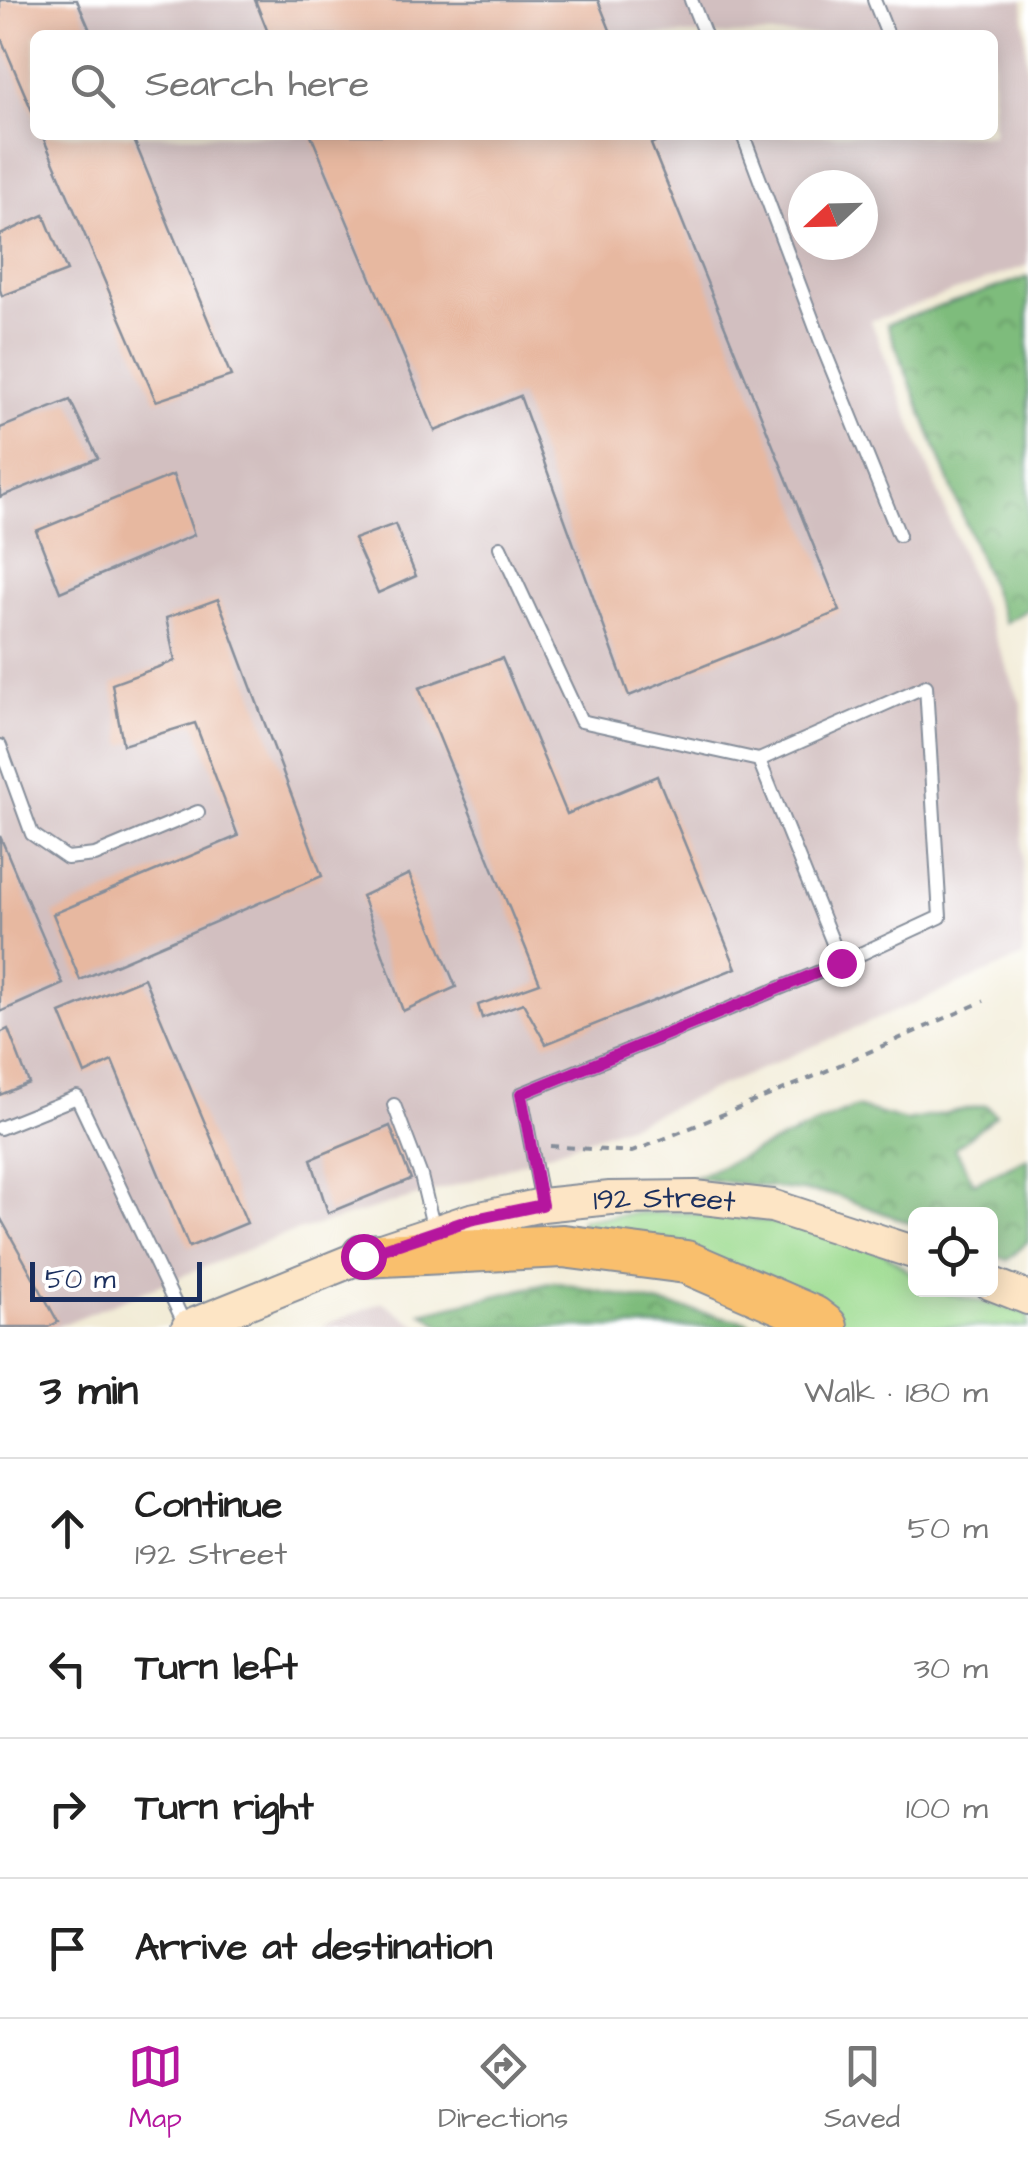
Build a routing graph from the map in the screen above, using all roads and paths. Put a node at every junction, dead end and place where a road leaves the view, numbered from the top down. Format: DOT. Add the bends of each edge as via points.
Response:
graph roads {
  1 [pos="692,0"];
  2 [pos="874,0"];
  3 [pos="703,30"];
  4 [pos="886,30"];
  5 [pos="745,140"];
  6 [pos="899,535"];
  7 [pos="500,547"];
  8 [pos="0,746"];
  9 [pos="760,760"];
  10 [pos="198,812"];
  11 [pos="841,963"];
  12 [pos="984,1001"];
  13 [pos="394,1105"];
  14 [pos="0,1128"];
  15 [pos="532,1145"];
  16 [pos="542,1205"];
  17 [pos="435,1232"];
  18 [pos="908,1250"];
  19 [pos="363,1256"];
  20 [pos="998,1286"];
  21 [pos="1028,1298"];
  22 [pos="187,1327"];
  23 [pos="826,1327"];
  1 -- 3 [label="lane"];
  2 -- 4 [label="lane"];
  5 -- 6 [label="lane"];
  7 -- 9 [label="lane" via="581,721"];
  8 -- 10 [label="lane" via="32,834 67,858 94,855"];
  9 -- 11 [label="lane"];
  9 -- 11 [label="lane" via="926,686 940,918"];
  11 -- 15 [label="lane" via="521,1094"];
  12 -- 15 [label="path" via="632,1152"];
  13 -- 17 [label="lane"];
  14 -- 22 [label="lane" via="77,1096"];
  15 -- 16 [label="lane"];
  16 -- 17 [label="main road, 192 Street"];
  16 -- 18 [label="main road, 192 Street" via="695,1197 772,1206"];
  17 -- 19 [label="main road, 192 Street"];
  19 -- 22 [label="main road, 192 Street"];
  19 -- 23 [label="highway" via="562,1246 686,1262"];
  20 -- 21 [label="main road"];
}
